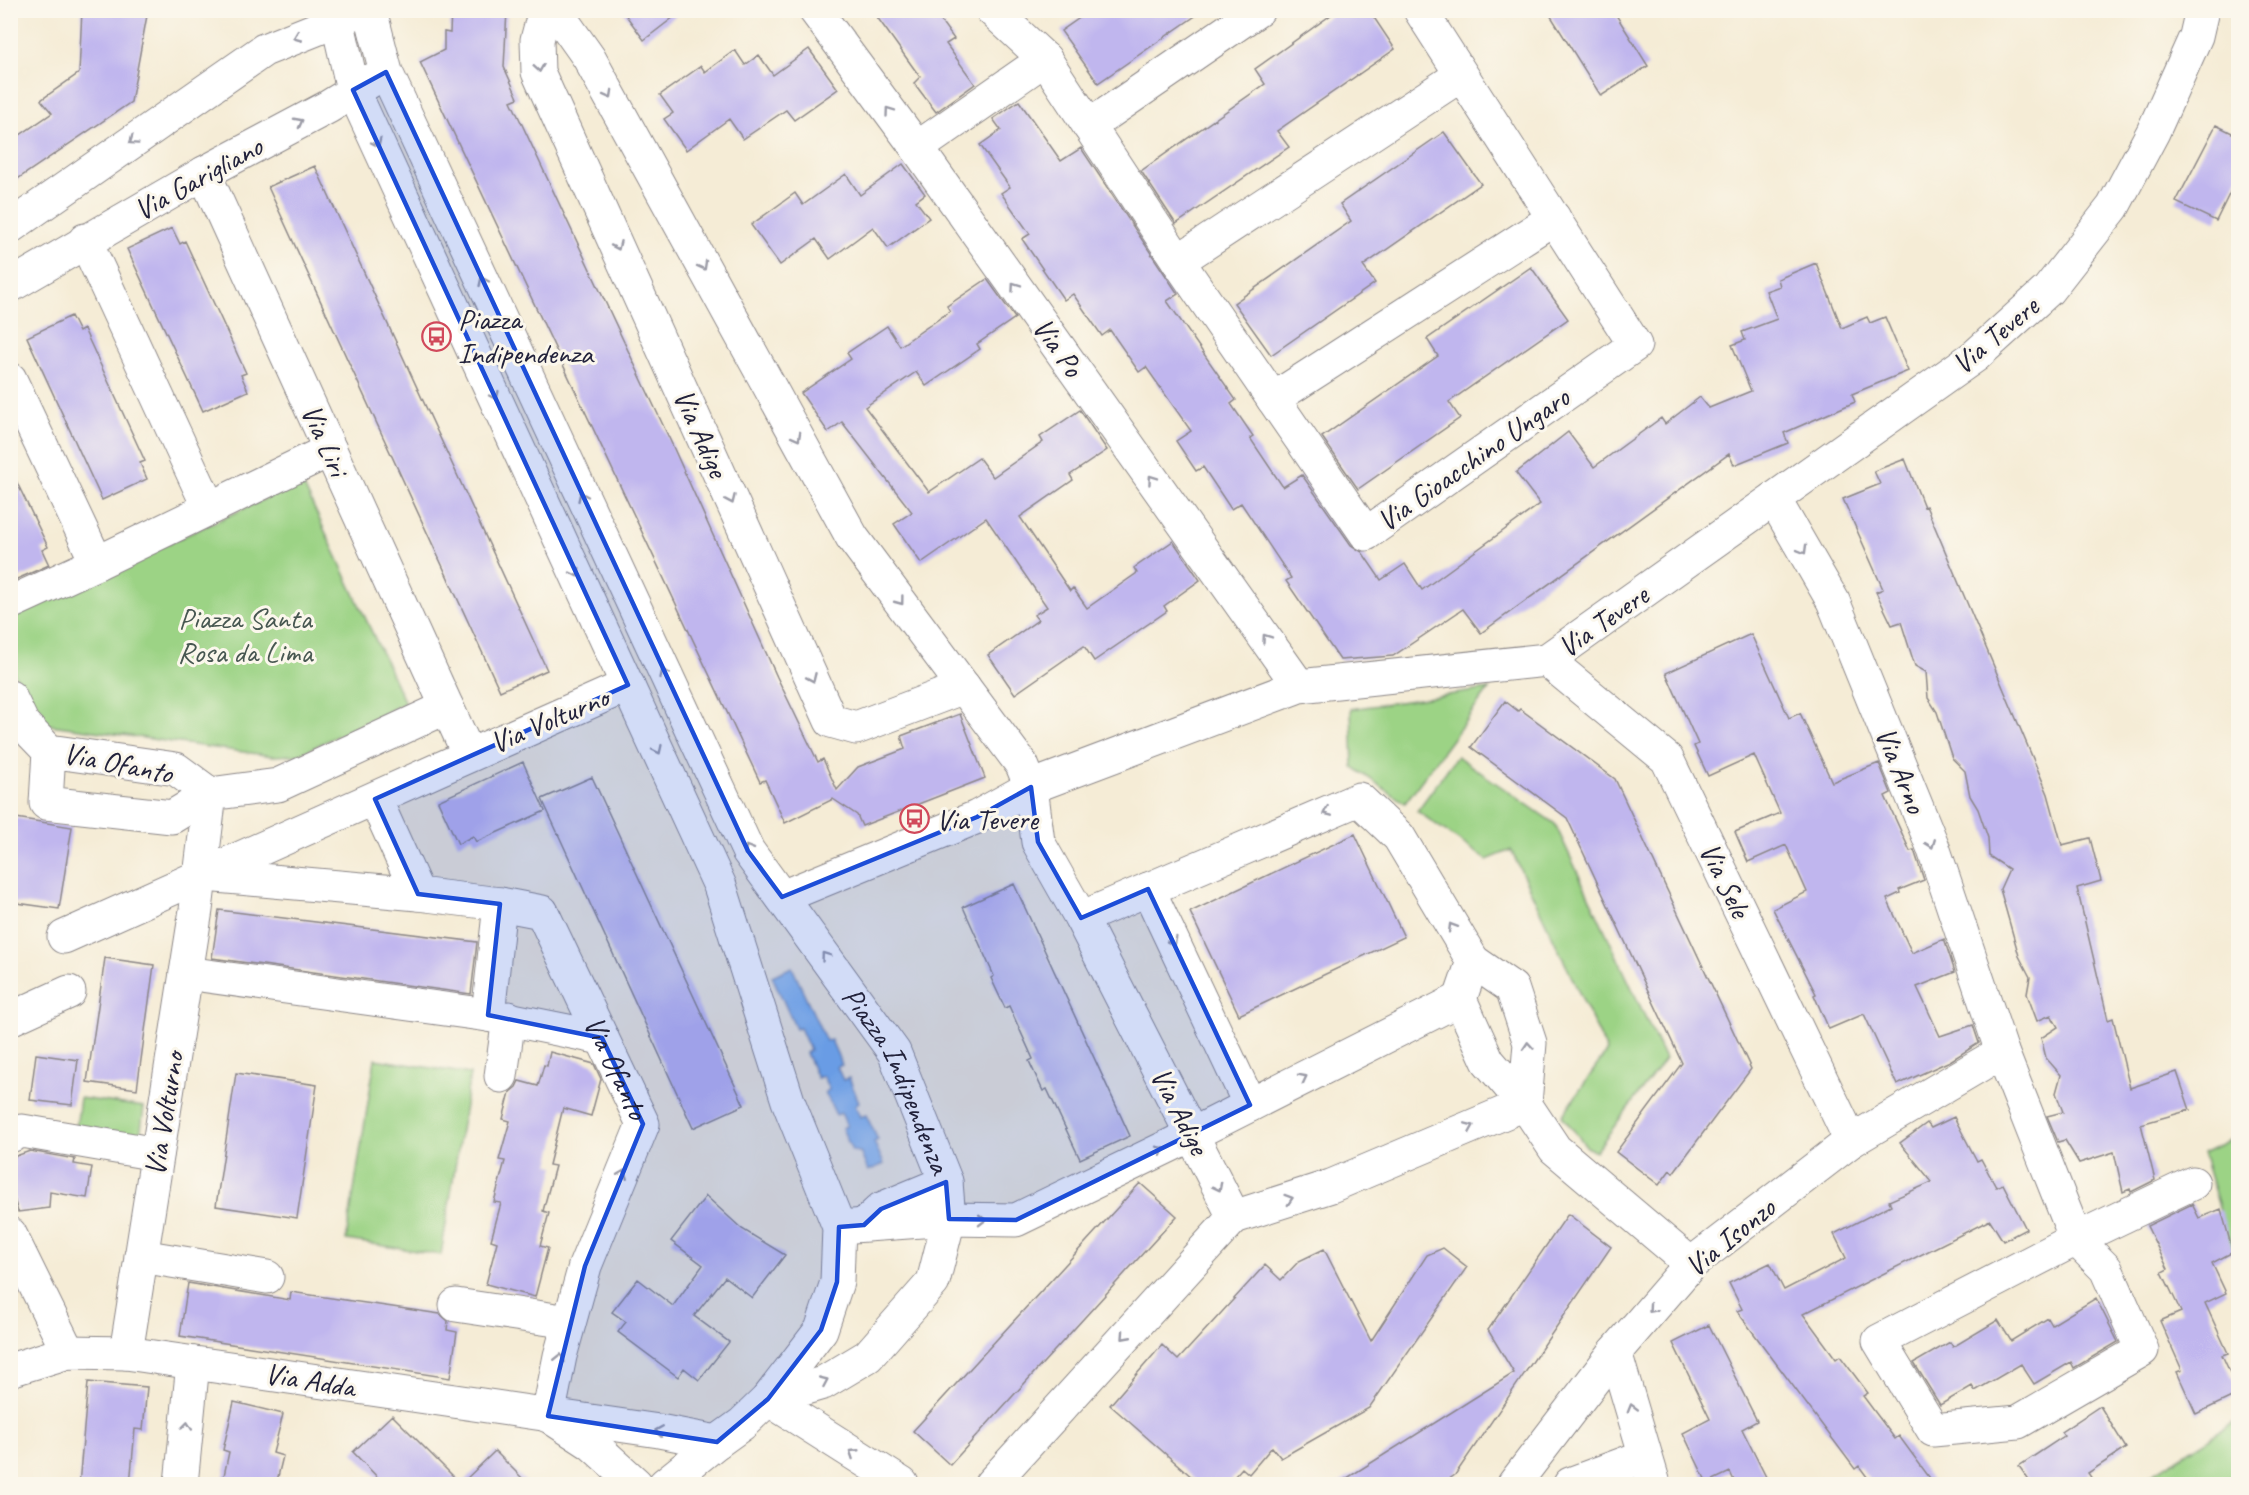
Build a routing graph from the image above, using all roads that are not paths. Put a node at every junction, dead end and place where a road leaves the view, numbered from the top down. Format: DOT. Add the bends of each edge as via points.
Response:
graph roads {
  1 [pos="545,10"];
  2 [pos="555,10"];
  3 [pos="815,10"];
  4 [pos="992,10"];
  5 [pos="1258,10"];
  6 [pos="1420,10"];
  7 [pos="2202,10"];
  8 [pos="370,11"];
  9 [pos="335,14"];
  10 [pos="1045,59"];
  11 [pos="386,72"];
  12 [pos="1461,75"];
  13 [pos="353,90"];
  14 [pos="1089,126"];
  15 [pos="917,148"];
  16 [pos="204,173"];
  17 [pos="1554,218"];
  18 [pos="10,226"];
  19 [pos="85,240"];
  20 [pos="1178,261"];
  21 [pos="10,286"];
  22 [pos="10,379"];
  23 [pos="1273,399"];
  24 [pos="330,450"];
  25 [pos="1774,499"];
  26 [pos="209,508"];
  27 [pos="98,563"];
  28 [pos="10,603"];
  29 [pos="1547,660"];
  30 [pos="628,686"];
  31 [pos="1299,686"];
  32 [pos="964,687"];
  33 [pos="447,707"];
  34 [pos="17,710"];
  35 [pos="49,751"];
  36 [pos="469,755"];
  37 [pos="1031,787"];
  38 [pos="210,794"];
  39 [pos="375,799"];
  40 [pos="201,875"];
  41 [pos="1148,889"];
  42 [pos="417,894"];
  43 [pos="782,897"];
  44 [pos="500,904"];
  45 [pos="1081,918"];
  46 [pos="64,937"];
  47 [pos="1473,961"];
  48 [pos="186,973"];
  49 [pos="69,992"];
  50 [pos="1460,999"];
  51 [pos="499,1017"];
  52 [pos="10,1019"];
  53 [pos="602,1038"];
  54 [pos="2002,1052"];
  55 [pos="501,1076"];
  56 [pos="1525,1104"];
  57 [pos="1250,1105"];
  58 [pos="14,1125"];
  59 [pos="1192,1134"];
  60 [pos="1851,1141"];
  61 [pos="157,1154"];
  62 [pos="946,1182"];
  63 [pos="2193,1183"];
  64 [pos="1234,1217"];
  65 [pos="949,1219"];
  66 [pos="851,1226"];
  67 [pos="10,1234"];
  68 [pos="2076,1239"];
  69 [pos="141,1256"];
  70 [pos="1691,1264"];
  71 [pos="267,1276"];
  72 [pos="464,1297"];
  73 [pos="569,1322"];
  74 [pos="68,1352"];
  75 [pos="1615,1352"];
  76 [pos="126,1353"];
  77 [pos="193,1363"];
  78 [pos="10,1370"];
  79 [pos="768,1399"];
  80 [pos="548,1416"];
  81 [pos="717,1442"];
  82 [pos="1649,1470"];
  83 [pos="682,1479"];
  84 [pos="181,1485"];
  85 [pos="636,1485"];
  86 [pos="902,1485"];
  87 [pos="991,1485"];
  88 [pos="1514,1485"];
  89 [pos="1570,1485"];
  1 -- 32 [label="street, Via Adige, one-way" via="537,40 538,72 831,721 856,728"];
  2 -- 32 [label="street, Via Adige, one-way" via="589,58 852,537"];
  15 -- 3 [label="street, Via Po, one-way"];
  4 -- 10 [label="street, Via Gioacchino Ungaro"];
  5 -- 14 [label="street"];
  6 -- 12 [label="street, Via Gioacchino Ungaro"];
  7 -- 25 [label="street, Via Tevere" via="2196,36 2153,132 2113,207 2048,290 1975,356"];
  8 -- 9 [label="street, Via Garigliano"];
  8 -- 11 [label="street, Piazza Indipendenza"];
  9 -- 13 [label="street"];
  9 -- 18 [label="street, Via Garigliano, one-way" via="324,26 264,50"];
  10 -- 14 [label="street, Via Gioacchino Ungaro"];
  10 -- 15 [label="street"];
  11 -- 13 [label="street, Via Garigliano"];
  43 -- 11 [label="street, Piazza Indipendenza, one-way" via="748,851"];
  12 -- 17 [label="street, Via Gioacchino Ungaro"];
  12 -- 20 [label="street"];
  16 -- 13 [label="street, Via Garigliano, one-way"];
  13 -- 30 [label="street, one-way"];
  14 -- 20 [label="street, Via Gioacchino Ungaro"];
  31 -- 15 [label="street, Via Po, one-way"];
  16 -- 19 [label="street, Via Garigliano"];
  16 -- 24 [label="street, Via Liri"];
  17 -- 23 [label="street"];
  17 -- 23 [label="street, Via Gioacchino Ungaro" via="1635,345 1366,534"];
  19 -- 21 [label="street, Via Garigliano"];
  19 -- 26 [label="street"];
  20 -- 23 [label="street, Via Gioacchino Ungaro"];
  22 -- 27 [label="street"];
  24 -- 26 [label="street"];
  24 -- 33 [label="street, Via Liri"];
  25 -- 29 [label="street, Via Tevere"];
  25 -- 54 [label="street, Via Arno, one-way" via="1833,601 1933,847"];
  26 -- 27 [label="street"];
  27 -- 28 [label="street"];
  29 -- 31 [label="street, Via Tevere"];
  29 -- 60 [label="street, Via Sele" via="1667,759"];
  30 -- 36 [label="street, Via Volturno"];
  30 -- 66 [label="street, one-way" via="720,886 788,1101"];
  31 -- 37 [label="street, Via Tevere"];
  32 -- 37 [label="street, Via Adige" via="1022,765"];
  33 -- 36 [label="street, Via Volturno"];
  33 -- 38 [label="street, Via Volturno" via="278,785"];
  34 -- 35 [label="street, Via Ofanto"];
  35 -- 38 [label="street, Via Ofanto" via="176,769"];
  35 -- 38 [label="street, Via Ofanto" via="46,803 172,817"];
  36 -- 39 [label="street, Via Volturno"];
  37 -- 43 [label="street, Via Tevere" via="977,817"];
  37 -- 45 [label="street, Via Adige" via="1038,842"];
  38 -- 40 [label="street, Via Volturno"];
  39 -- 40 [label="street, Via Volturno"];
  39 -- 42 [label="street"];
  40 -- 42 [label="street, Via Ofanto"];
  40 -- 46 [label="street"];
  40 -- 48 [label="street, Via Volturno"];
  41 -- 45 [label="street"];
  47 -- 41 [label="street, one-way" via="1399,837 1359,799"];
  41 -- 57 [label="street, one-way"];
  42 -- 44 [label="street, Via Ofanto"];
  62 -- 43 [label="street, Piazza Indipendenza, one-way" via="894,1052"];
  44 -- 51 [label="street"];
  44 -- 53 [label="street, Via Ofanto" via="542,912"];
  45 -- 59 [label="street, Via Adige"];
  47 -- 50 [label="street"];
  56 -- 47 [label="street, one-way" via="1530,1043 1512,988"];
  48 -- 51 [label="street"];
  48 -- 61 [label="street, Via Volturno"];
  49 -- 52 [label="street"];
  50 -- 56 [label="street" via="1488,1061"];
  57 -- 50 [label="street, one-way"];
  51 -- 53 [label="street"];
  51 -- 55 [label="street"];
  73 -- 53 [label="street, Via Ofanto, one-way" via="585,1266 643,1124"];
  54 -- 60 [label="street, Via Isonzo"];
  54 -- 68 [label="street, Via Arno"];
  64 -- 56 [label="street, one-way" via="1331,1186"];
  56 -- 70 [label="street" via="1555,1149"];
  57 -- 59 [label="street"];
  58 -- 61 [label="street"];
  59 -- 64 [label="street, Via Adige, one-way"];
  65 -- 59 [label="street, one-way" via="1016,1220"];
  60 -- 70 [label="street, Via Isonzo"];
  61 -- 69 [label="street, Via Volturno"];
  62 -- 65 [label="street, Piazza Indipendenza"];
  62 -- 66 [label="street"];
  63 -- 68 [label="street"];
  64 -- 87 [label="street, one-way"];
  65 -- 66 [label="street"];
  79 -- 65 [label="street, Piazza Indipendenza, one-way" via="823,1383 868,1356 933,1282"];
  66 -- 79 [label="street" via="821,1330"];
  67 -- 74 [label="street"];
  68 -- 68 [label="street" via="1879,1341 1933,1430 2018,1422 2142,1350 2106,1269"];
  69 -- 71 [label="street"];
  69 -- 76 [label="street, Via Volturno"];
  70 -- 75 [label="street, Via Isonzo, one-way"];
  72 -- 73 [label="street"];
  80 -- 73 [label="street, Via Ofanto, one-way"];
  74 -- 76 [label="street, Via Adda"];
  74 -- 78 [label="street, Via Adda"];
  82 -- 75 [label="street, one-way"];
  75 -- 88 [label="street, Via Isonzo"];
  76 -- 77 [label="street, Via Adda"];
  77 -- 80 [label="street, Via Adda"];
  84 -- 77 [label="street, one-way"];
  79 -- 81 [label="street"];
  86 -- 79 [label="street, one-way"];
  81 -- 80 [label="street, Via Adda, one-way"];
  80 -- 85 [label="street, Via Adda" via="592,1444"];
  81 -- 83 [label="street"];
  82 -- 89 [label="street"];
}
